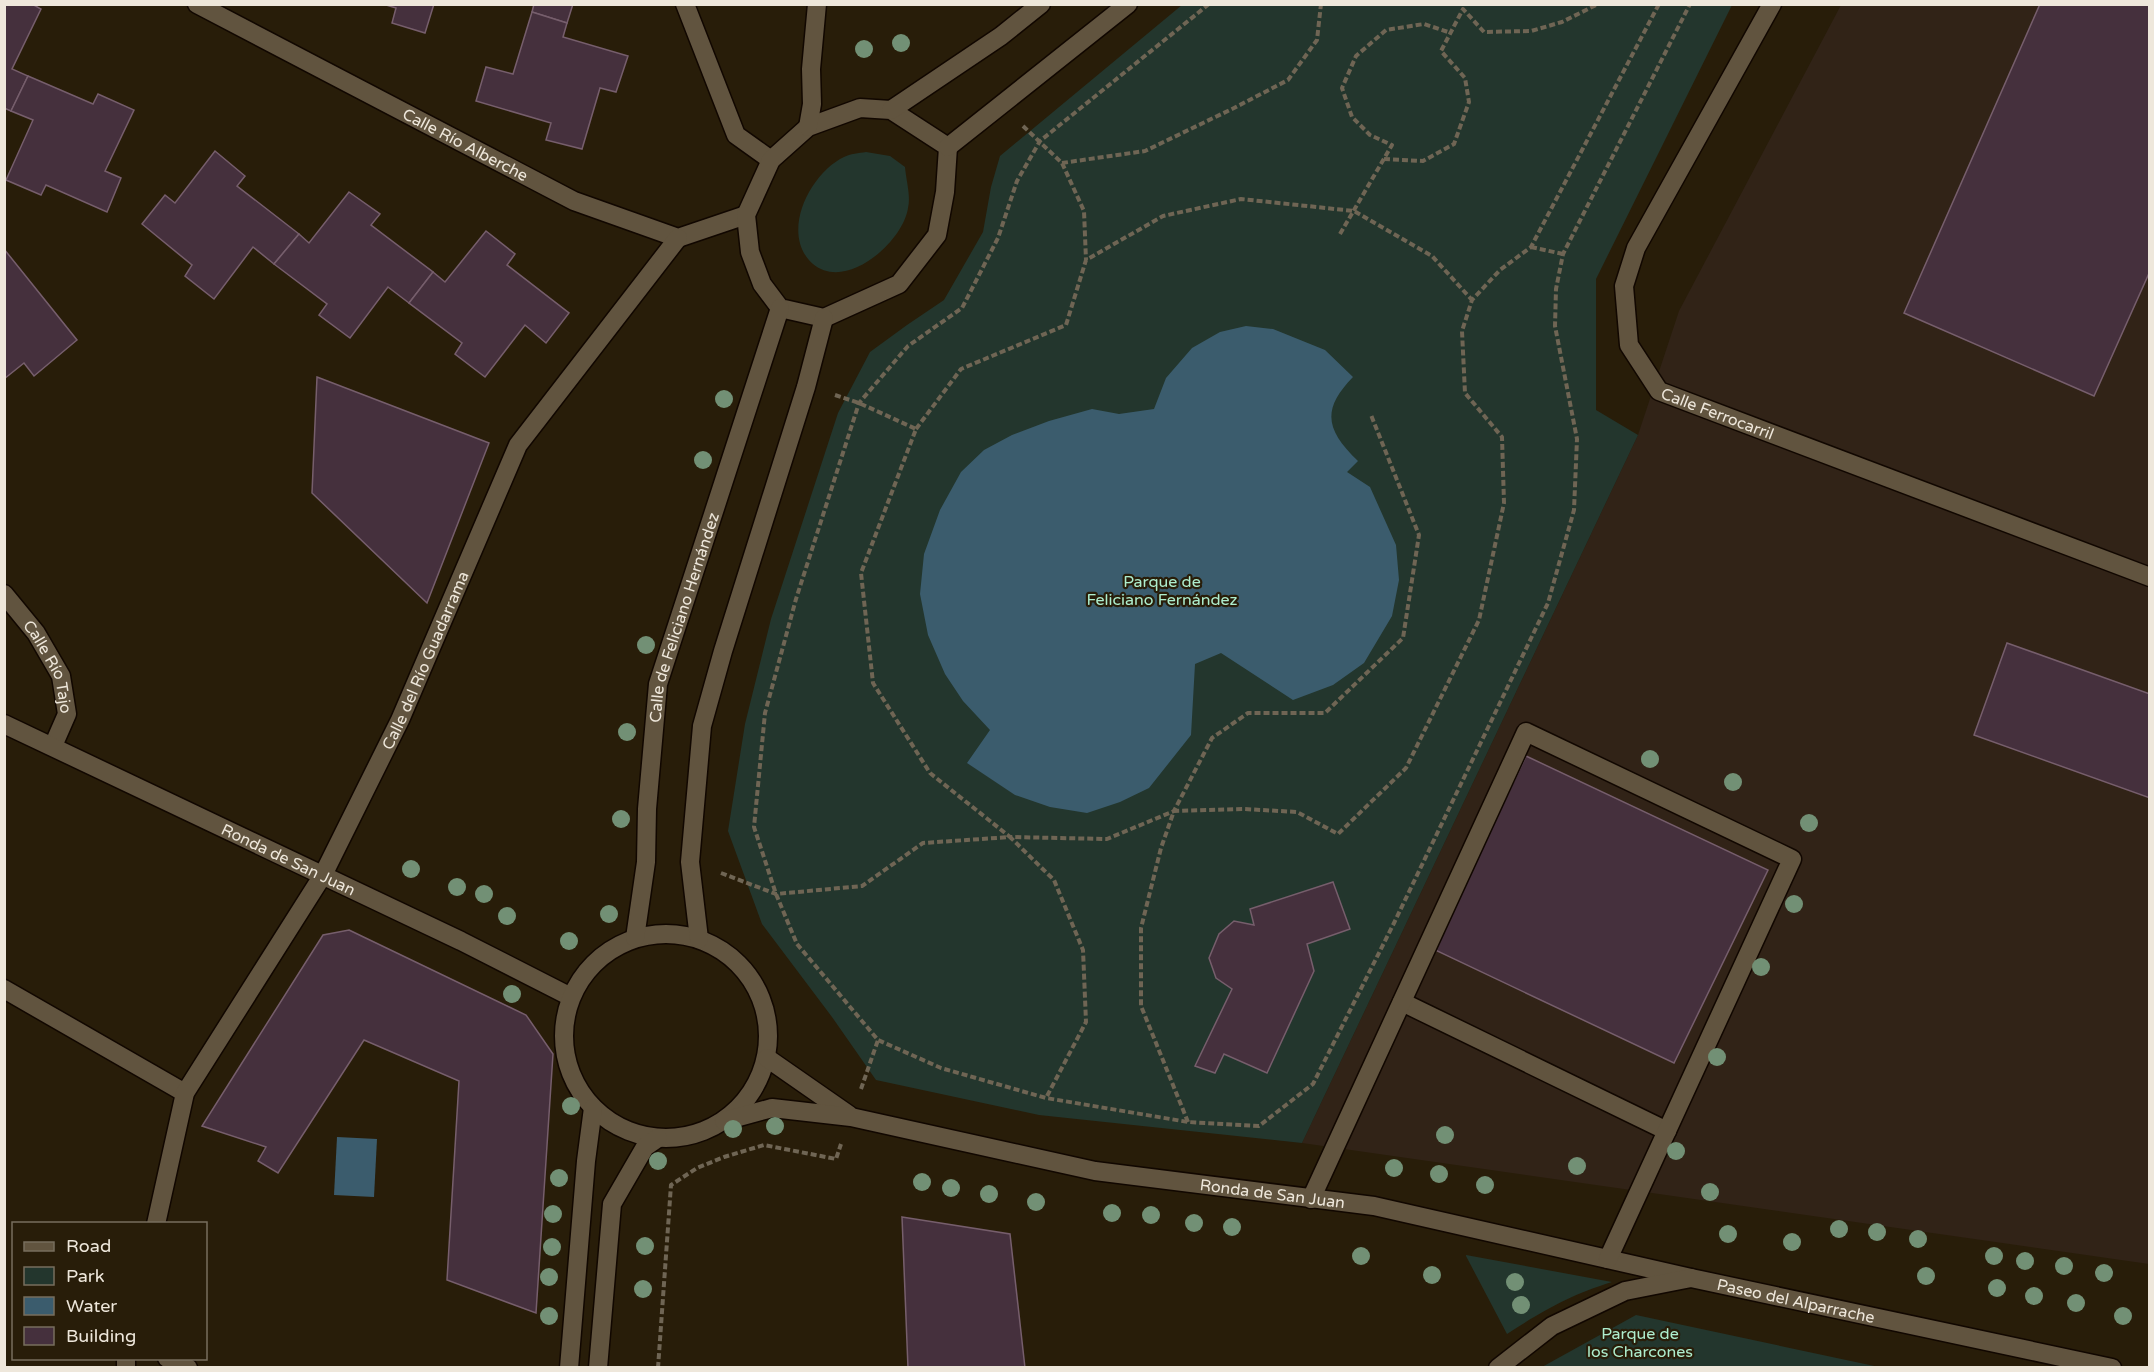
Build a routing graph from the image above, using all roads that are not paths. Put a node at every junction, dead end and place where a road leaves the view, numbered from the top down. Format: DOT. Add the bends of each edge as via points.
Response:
graph roads {
  1 [pos="197,4"];
  2 [pos="686,4"];
  3 [pos="817,4"];
  4 [pos="1041,4"];
  5 [pos="1128,4"];
  6 [pos="1772,4"];
  7 [pos="891,110"];
  8 [pos="807,127"];
  9 [pos="948,147"];
  10 [pos="771,160"];
  11 [pos="746,215"];
  12 [pos="678,238"];
  13 [pos="780,308"];
  14 [pos="824,318"];
  15 [pos="2150,578"];
  16 [pos="4,594"];
  17 [pos="4,724"];
  18 [pos="53,746"];
  19 [pos="323,875"];
  20 [pos="635,938"];
  21 [pos="699,939"];
  22 [pos="4,989"];
  23 [pos="571,997"];
  24 [pos="1402,1002"];
  25 [pos="767,1058"];
  26 [pos="185,1093"];
  27 [pos="593,1108"];
  28 [pos="851,1117"];
  29 [pos="724,1121"];
  30 [pos="1667,1131"];
  31 [pos="658,1138"];
  32 [pos="1311,1198"];
  33 [pos="156,1222"];
  34 [pos="1608,1259"];
  35 [pos="1691,1278"];
  36 [pos="169,1360"];
  37 [pos="188,1368"];
  38 [pos="569,1368"];
  39 [pos="598,1368"];
  40 [pos="1498,1368"];
  41 [pos="2112,1368"];
  1 -- 12 [label="street, Calle Río Alberche" via="574,201"];
  2 -- 10 [label="street" via="736,135"];
  3 -- 8 [label="street" via="812,105"];
  4 -- 7 [label="street" via="1001,36"];
  5 -- 9 [label="street"];
  6 -- 15 [label="street, Calle Ferrocarril" via="1636,248 1624,286 1629,345 1653,382 1659,391"];
  7 -- 8 [label="street" via="860,108"];
  7 -- 9 [label="street"];
  8 -- 10 [label="street"];
  9 -- 14 [label="street" via="937,235 899,284"];
  10 -- 11 [label="street"];
  11 -- 12 [label="street"];
  11 -- 13 [label="street" via="754,263 762,284"];
  12 -- 19 [label="street, Calle del Río Guadarrama" via="518,445 400,720"];
  13 -- 14 [label="street"];
  13 -- 20 [label="street, Calle de Feliciano Hernández" via="658,684 646,862"];
  14 -- 21 [label="street" via="702,726 690,862"];
  16 -- 18 [label="street, Calle Río Tajo" via="36,633 61,676 67,714"];
  17 -- 18 [label="street, Ronda de San Juan"];
  18 -- 19 [label="street, Ronda de San Juan"];
  19 -- 23 [label="street, Ronda de San Juan"];
  19 -- 26 [label="street, Calle del Río Guadarrama"];
  20 -- 21 [label="street" via="667,933"];
  20 -- 23 [label="street" via="609,951 586,971"];
  21 -- 25 [label="street" via="726,952 748,973 762,999 769,1028"];
  22 -- 26 [label="street"];
  23 -- 27 [label="street" via="563,1028 566,1059 578,1088"];
  24 -- 30 [label="street"];
  24 -- 30 [label="street" via="1526,732 1792,859"];
  24 -- 32 [label="street"];
  25 -- 28 [label="street, Ronda de San Juan"];
  25 -- 29 [label="street" via="758,1083"];
  26 -- 33 [label="street, Calle del Río Guadarrama"];
  27 -- 31 [label="street" via="626,1130"];
  27 -- 38 [label="street"];
  28 -- 29 [label="street, Ronda de San Juan" via="772,1108"];
  28 -- 32 [label="street, Ronda de San Juan" via="1095,1171"];
  29 -- 31 [label="street" via="692,1135"];
  30 -- 34 [label="street"];
  31 -- 39 [label="street" via="645,1147 612,1204"];
  32 -- 34 [label="street, Ronda de San Juan" via="1374,1206"];
  34 -- 35 [label="street, Ronda de San Juan"];
  35 -- 40 [label="street, Paseo del Alparrache" via="1625,1291 1552,1326"];
  35 -- 41 [label="street, Paseo del Alparrache"];
  36 -- 37 [label="street"];
}
